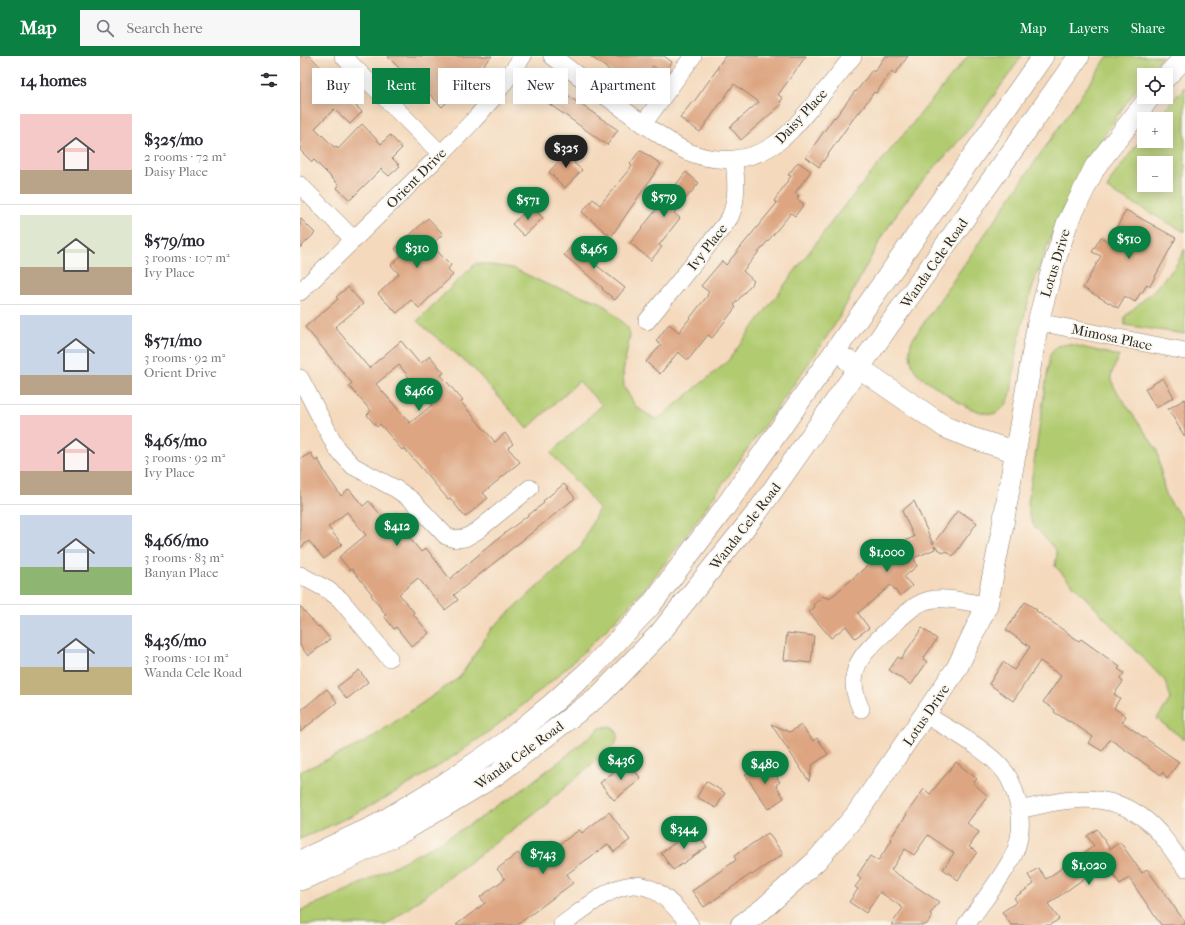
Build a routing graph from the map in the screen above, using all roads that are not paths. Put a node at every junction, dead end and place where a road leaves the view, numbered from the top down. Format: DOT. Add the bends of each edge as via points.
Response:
graph roads {
  1 [pos="343,56"];
  2 [pos="523,56"];
  3 [pos="552,56"];
  4 [pos="693,56"];
  5 [pos="853,56"];
  6 [pos="1043,56"];
  7 [pos="1079,56"];
  8 [pos="1185,57"];
  9 [pos="1173,69"];
  10 [pos="1144,104"];
  11 [pos="643,124"];
  12 [pos="441,154"];
  13 [pos="734,160"];
  14 [pos="300,185"];
  15 [pos="354,240"];
  16 [pos="300,292"];
  17 [pos="647,321"];
  18 [pos="1038,322"];
  19 [pos="836,351"];
  20 [pos="1185,352"];
  21 [pos="859,368"];
  22 [pos="300,378"];
  23 [pos="1016,452"];
  24 [pos="530,488"];
  25 [pos="300,575"];
  26 [pos="987,605"];
  27 [pos="389,658"];
  28 [pos="861,709"];
  29 [pos="926,715"];
  30 [pos="1020,810"];
  31 [pos="300,861"];
  32 [pos="1185,868"];
  33 [pos="300,880"];
  34 [pos="969,923"];
  35 [pos="562,925"];
  36 [pos="690,925"];
  37 [pos="741,925"];
  1 -- 12 [label="street"];
  2 -- 12 [label="street, Orient Drive" via="494,97"];
  3 -- 11 [label="street, Daisy Place"];
  4 -- 11 [label="street"];
  5 -- 13 [label="street, Daisy Place" via="784,137 757,154"];
  6 -- 19 [label="street, Wanda Cele Road"];
  7 -- 21 [label="street, Wanda Cele Road"];
  8 -- 9 [label="street"];
  10 -- 18 [label="street, Lotus Drive" via="1095,167 1067,224"];
  11 -- 13 [label="street, Daisy Place" via="690,153"];
  12 -- 15 [label="street, Orient Drive"];
  13 -- 17 [label="street, Ivy Place" via="736,189 729,218"];
  14 -- 15 [label="street"];
  15 -- 16 [label="street, Orient Drive"];
  18 -- 20 [label="street, Mimosa Place"];
  18 -- 23 [label="street, Lotus Drive"];
  19 -- 21 [label="street"];
  19 -- 31 [label="street, Wanda Cele Road" via="725,507 655,599 592,668 506,742 449,782 376,825"];
  21 -- 23 [label="street" via="945,427"];
  21 -- 33 [label="street, Wanda Cele Road" via="758,511 660,633 601,694 496,774 402,832"];
  22 -- 24 [label="street" via="337,449 353,466 412,500 446,536 455,539 465,538"];
  23 -- 26 [label="street, Lotus Drive"];
  25 -- 27 [label="street" via="340,599"];
  26 -- 28 [label="street" via="943,599 928,600 901,618 859,660 853,683"];
  26 -- 29 [label="street, Lotus Drive" via="957,668"];
  29 -- 30 [label="street" via="984,751 1005,772 1015,790"];
  29 -- 37 [label="street, Lotus Drive" via="855,816 816,861 763,909"];
  30 -- 32 [label="street" via="1088,798 1125,806 1147,821"];
  30 -- 34 [label="street" via="1019,838 1014,854"];
  35 -- 36 [label="street" via="596,899 618,888 632,885 647,887 660,893"];
}
